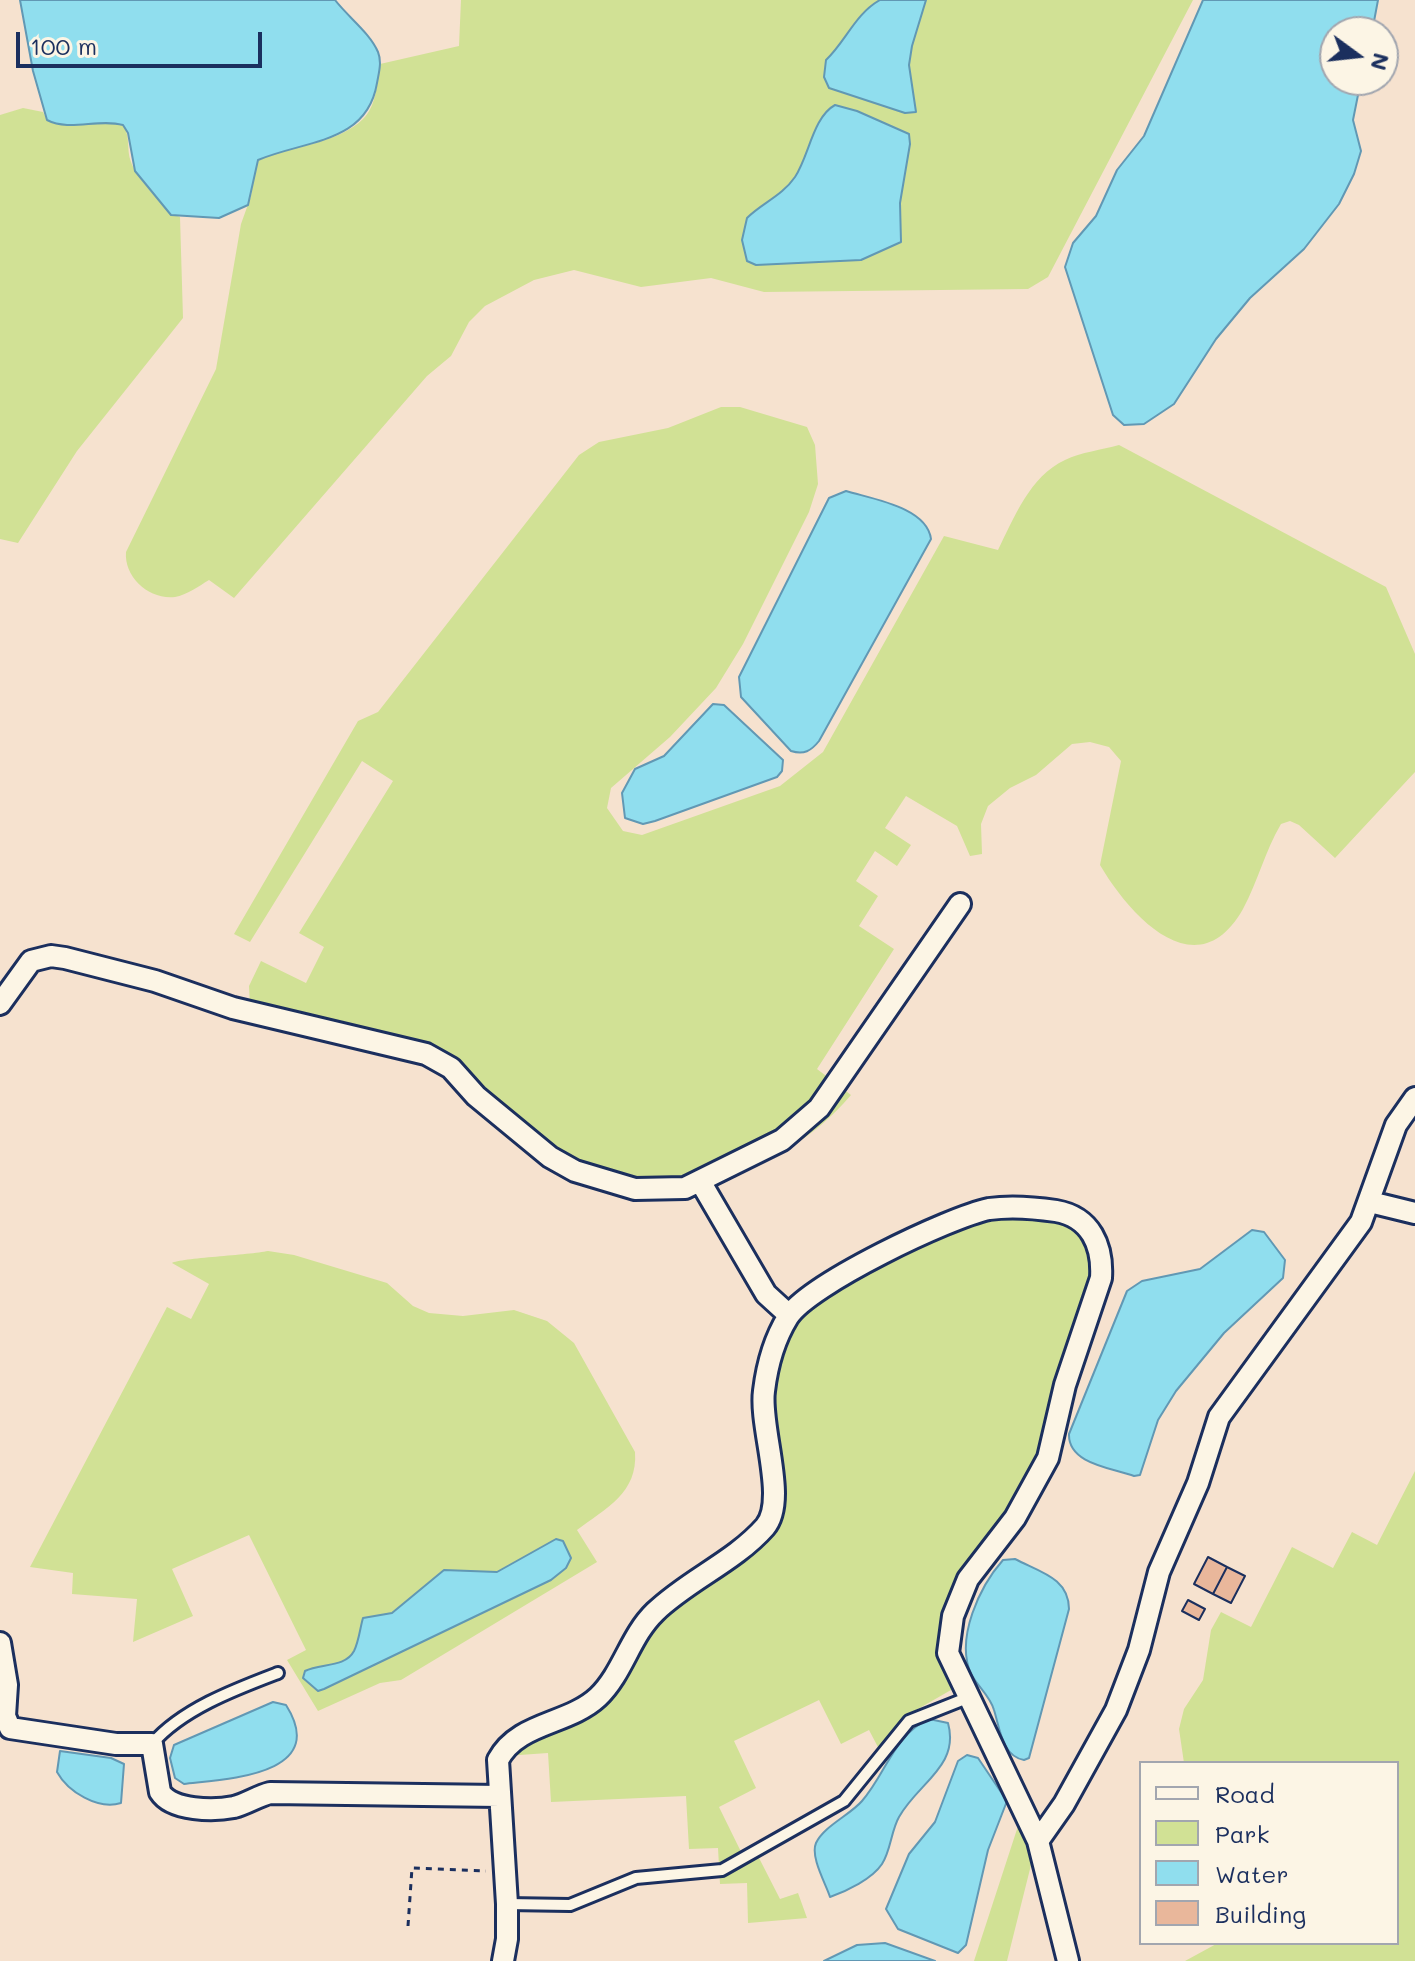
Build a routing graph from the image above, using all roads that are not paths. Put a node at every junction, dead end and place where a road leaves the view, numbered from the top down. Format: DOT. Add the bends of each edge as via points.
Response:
graph roads {
  1 [pos="960,904"];
  2 [pos="0,1004"];
  3 [pos="1415,1098"];
  4 [pos="700,1181"];
  5 [pos="1370,1202"];
  6 [pos="1415,1213"];
  7 [pos="789,1315"];
  8 [pos="0,1643"];
  9 [pos="278,1673"];
  10 [pos="967,1698"];
  11 [pos="152,1744"];
  12 [pos="500,1796"];
  13 [pos="1038,1841"];
  14 [pos="507,1904"];
  15 [pos="503,1961"];
  16 [pos="1068,1961"];
  1 -- 4 [label="street" via="819,1108 782,1140"];
  2 -- 4 [label="street" via="31,961 65,958 233,1008 426,1054 451,1068 476,1096 550,1157 575,1171 649,1191 678,1190"];
  3 -- 5 [label="street" via="1396,1125"];
  4 -- 7 [label="street" via="766,1294"];
  5 -- 6 [label="street"];
  5 -- 13 [label="street" via="1361,1222 1219,1417 1198,1483 1159,1572 1139,1650 1116,1710"];
  7 -- 10 [label="street" via="838,1278 885,1252 987,1210 1057,1211 1084,1225 1098,1241 1101,1278 1065,1385 1048,1458 1015,1518 968,1579 953,1616 949,1662"];
  7 -- 12 [label="street" via="764,1391 762,1414 774,1491 767,1525 654,1613 597,1697 505,1746 496,1774"];
  8 -- 11 [label="street" via="10,1728 116,1744"];
  9 -- 11 [label="lane" via="236,1689 164,1730"];
  10 -- 13 [label="street"];
  10 -- 14 [label="lane" via="909,1721 844,1801 722,1870 636,1878 570,1905"];
  11 -- 12 [label="street" via="160,1792 184,1805 218,1809 270,1793"];
  12 -- 14 [label="street"];
  13 -- 16 [label="street"];
  14 -- 15 [label="street"];
}
